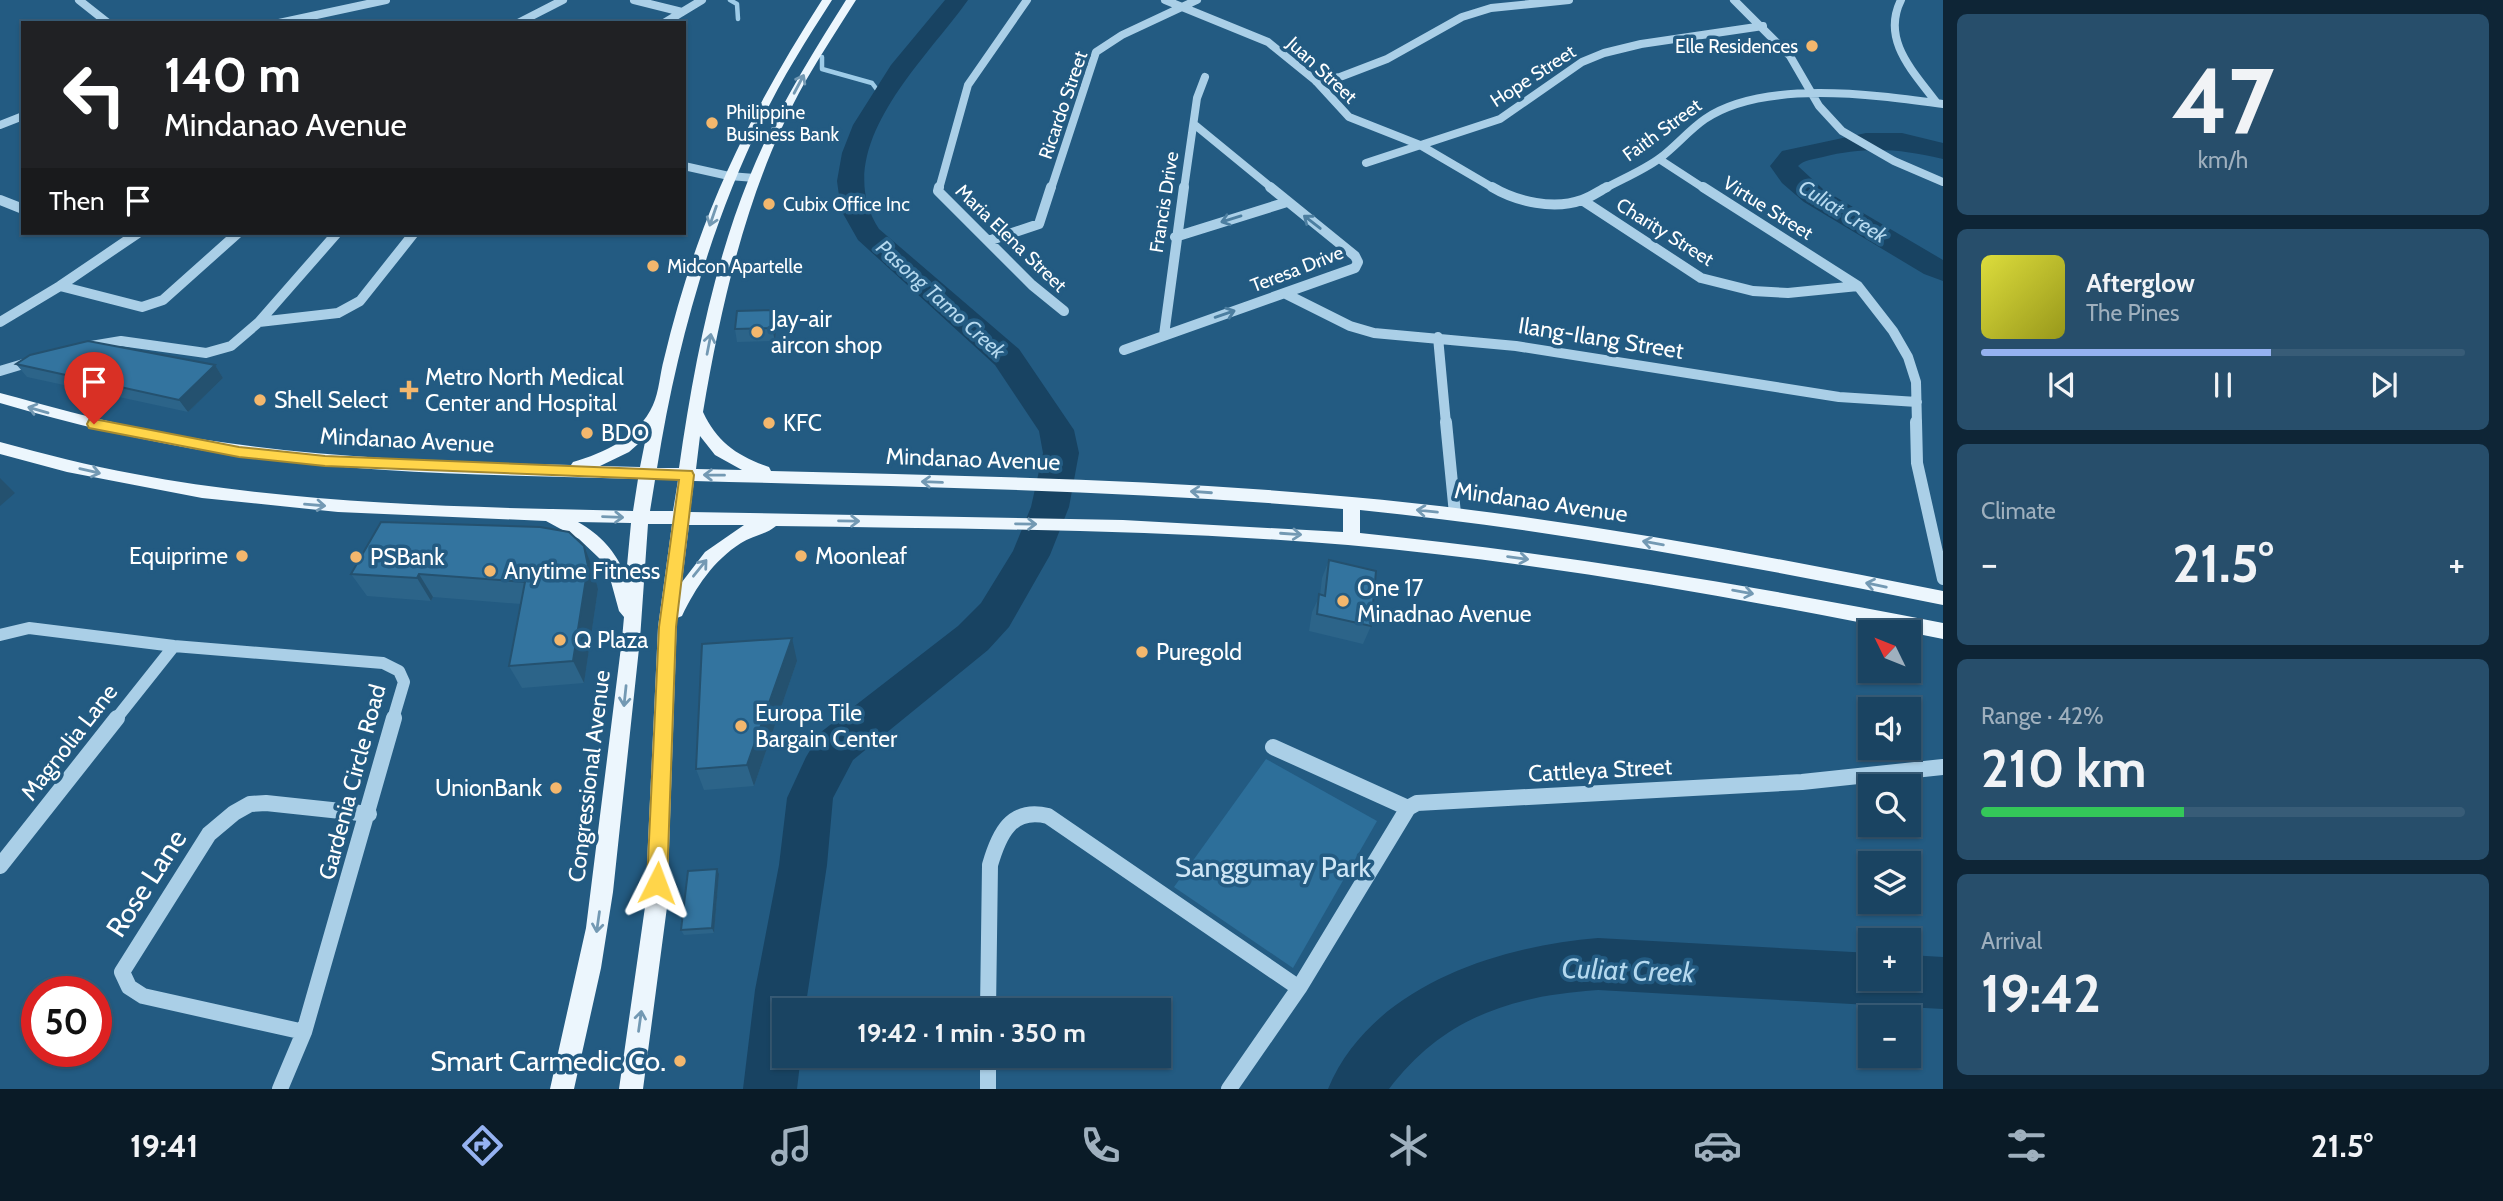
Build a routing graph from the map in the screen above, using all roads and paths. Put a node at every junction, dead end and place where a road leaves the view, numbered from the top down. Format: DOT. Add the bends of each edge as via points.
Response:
graph roads {
  1 [pos="79,0"];
  2 [pos="386,0"];
  3 [pos="563,0"];
  4 [pos="634,0"];
  5 [pos="702,0"];
  6 [pos="827,0"];
  7 [pos="851,0"];
  8 [pos="1027,0"];
  9 [pos="1165,0"];
  10 [pos="1197,0"];
  11 [pos="1569,0"];
  12 [pos="1734,0"];
  13 [pos="1901,0"];
  14 [pos="1183,6"];
  15 [pos="682,12"];
  16 [pos="105,21"];
  17 [pos="288,21"];
  18 [pos="521,21"];
  19 [pos="667,21"];
  20 [pos="1763,26"];
  21 [pos="1205,77"];
  22 [pos="1316,81"];
  23 [pos="1812,93"];
  24 [pos="1940,103"];
  25 [pos="21,117"];
  26 [pos="0,125"];
  27 [pos="1195,125"];
  28 [pos="1842,131"];
  29 [pos="1420,145"];
  30 [pos="1658,159"];
  31 [pos="1366,163"];
  32 [pos="686,166"];
  33 [pos="729,176"];
  34 [pos="755,178"];
  35 [pos="1943,182"];
  36 [pos="0,200"];
  37 [pos="1582,200"];
  38 [pos="1287,202"];
  39 [pos="21,208"];
  40 [pos="135,235"];
  41 [pos="236,235"];
  42 [pos="335,235"];
  43 [pos="412,235"];
  44 [pos="1175,236"];
  45 [pos="988,241"];
  46 [pos="60,286"];
  47 [pos="1858,286"];
  48 [pos="1286,293"];
  49 [pos="1064,312"];
  50 [pos="0,322"];
  51 [pos="259,322"];
  52 [pos="1164,335"];
  53 [pos="1437,337"];
  54 [pos="1124,350"];
  55 [pos="71,351"];
  56 [pos="47,357"];
  57 [pos="0,371"];
  58 [pos="0,398"];
  59 [pos="1917,402"];
  60 [pos="662,403"];
  61 [pos="695,410"];
  62 [pos="0,448"];
  63 [pos="542,471"];
  64 [pos="647,474"];
  65 [pos="687,475"];
  66 [pos="790,477"];
  67 [pos="1352,503"];
  68 [pos="537,514"];
  69 [pos="1455,514"];
  70 [pos="640,518"];
  71 [pos="682,519"];
  72 [pos="781,521"];
  73 [pos="1351,539"];
  74 [pos="1943,579"];
  75 [pos="1943,598"];
  76 [pos="667,627"];
  77 [pos="632,628"];
  78 [pos="1943,631"];
  79 [pos="0,635"];
  80 [pos="174,646"];
  81 [pos="1273,747"];
  82 [pos="1943,767"];
  83 [pos="1408,808"];
  84 [pos="1031,813"];
  85 [pos="369,814"];
  86 [pos="0,866"];
  87 [pos="1299,988"];
  88 [pos="988,998"];
  89 [pos="304,1032"];
  90 [pos="988,1068"];
  91 [pos="279,1089"];
  92 [pos="562,1089"];
  93 [pos="631,1089"];
  94 [pos="988,1089"];
  95 [pos="1229,1089"];
  1 -- 16 [label="street"];
  2 -- 17 [label="street"];
  3 -- 18 [label="street"];
  4 -- 15 [label="street"];
  5 -- 15 [label="street"];
  6 -- 33 [label="main road, Congressional Avenue" via="769,91"];
  34 -- 7 [label="main road, one-way" via="799,83"];
  8 -- 45 [label="street, Maria Elena Street" via="968,85 938,191"];
  9 -- 14 [label="street, Juan Street"];
  10 -- 14 [label="street, Ricardo Street"];
  11 -- 22 [label="street" via="1491,8 1462,17 1387,59"];
  12 -- 20 [label="street"];
  13 -- 24 [label="street" via="1893,31"];
  14 -- 22 [label="street, Juan Street" via="1268,42"];
  14 -- 45 [label="street, Ricardo Street" via="1096,52 1040,224"];
  15 -- 19 [label="street"];
  20 -- 23 [label="street" via="1790,56"];
  20 -- 29 [label="street, Hope Street" via="1604,52 1500,118"];
  21 -- 27 [label="street, Francis Drive" via="1197,91"];
  22 -- 29 [label="street, Juan Street" via="1349,117"];
  23 -- 24 [label="street, Faith Street"];
  23 -- 28 [label="street"];
  23 -- 30 [label="street, Faith Street" via="1723,109"];
  25 -- 26 [label="street"];
  27 -- 38 [label="street, Teresa Drive"];
  27 -- 44 [label="street, Francis Drive"];
  28 -- 35 [label="street"];
  29 -- 31 [label="street, Hope Street"];
  29 -- 37 [label="street, Faith Street" via="1499,191 1528,202"];
  30 -- 37 [label="street, Faith Street"];
  30 -- 47 [label="street, Virtue Street"];
  32 -- 33 [label="street"];
  33 -- 34 [label="street"];
  33 -- 60 [label="main road, Congressional Avenue, one-way" via="694,271"];
  61 -- 34 [label="main road, one-way" via="721,286"];
  36 -- 39 [label="street"];
  37 -- 47 [label="street, Charity Street" via="1701,278 1753,291 1788,293"];
  38 -- 44 [label="street, one-way"];
  48 -- 38 [label="street, Teresa Drive, one-way" via="1355,268 1358,262"];
  40 -- 46 [label="street"];
  41 -- 46 [label="street" via="152,306"];
  42 -- 51 [label="street"];
  43 -- 51 [label="street" via="360,301 348,309"];
  44 -- 52 [label="street, Francis Drive"];
  45 -- 49 [label="street, Maria Elena Street"];
  46 -- 50 [label="street"];
  47 -- 59 [label="street" via="1908,357"];
  52 -- 48 [label="street, Teresa Drive, one-way"];
  48 -- 53 [label="street, Ilang-Ilang Street" via="1350,326"];
  51 -- 55 [label="street" via="219,351 172,350 121,341"];
  52 -- 54 [label="street, Teresa Drive"];
  53 -- 59 [label="street, Ilang-Ilang Street" via="1839,397"];
  53 -- 69 [label="street"];
  56 -- 57 [label="street"];
  63 -- 58 [label="main road, Mindanao Avenue, one-way" via="377,465 239,452 121,430"];
  59 -- 74 [label="street" via="1917,463"];
  60 -- 63 [label="main road" via="641,434 618,452 587,465"];
  60 -- 64 [label="main road, Congressional Avenue"];
  61 -- 65 [label="main road"];
  61 -- 66 [label="main road" via="706,436 726,455 751,468"];
  62 -- 68 [label="main road, one-way" via="117,477 268,501 421,512"];
  63 -- 64 [label="main road, Mindanao Avenue"];
  64 -- 65 [label="main road, Mindanao Avenue"];
  64 -- 70 [label="main road, Congressional Avenue"];
  66 -- 65 [label="main road, Mindanao Avenue, one-way"];
  65 -- 71 [label="main road"];
  67 -- 66 [label="main road, Mindanao Avenue, one-way" via="1083,486"];
  69 -- 67 [label="main road, Mindanao Avenue, one-way"];
  67 -- 73 [label="main road"];
  68 -- 70 [label="main road, one-way"];
  68 -- 77 [label="main road" via="582,532 604,550 621,582"];
  75 -- 69 [label="main road, Mindanao Avenue, one-way" via="1748,559"];
  70 -- 71 [label="main road"];
  70 -- 77 [label="main road, Congressional Avenue"];
  71 -- 72 [label="main road"];
  71 -- 76 [label="main road"];
  72 -- 73 [label="main road, one-way" via="1069,525"];
  76 -- 72 [label="main road, one-way" via="690,581 710,556 739,535"];
  73 -- 78 [label="main road, one-way" via="1643,575"];
  93 -- 76 [label="main road, one-way" via="656,908"];
  77 -- 92 [label="main road, Congressional Avenue, one-way" via="597,931"];
  79 -- 80 [label="street, Gardenia Circle Road" via="29,628"];
  80 -- 85 [label="street, Gardenia Circle Road" via="383,663 399,671 404,682"];
  80 -- 86 [label="street, Magnolia Lane"];
  81 -- 83 [label="street"];
  82 -- 83 [label="street, Cattleya Street" via="1802,782 1417,803"];
  83 -- 87 [label="street"];
  84 -- 87 [label="street" via="1048,816"];
  84 -- 88 [label="street" via="1003,833 992,854"];
  85 -- 89 [label="street, Gardenia Circle Road"];
  85 -- 89 [label="street, Rose Lane" via="266,803 250,804 234,813 209,834 122,972 124,982 143,996"];
  87 -- 95 [label="street"];
  89 -- 91 [label="street, Gardenia Circle Road"];
  90 -- 94 [label="street"];
}
